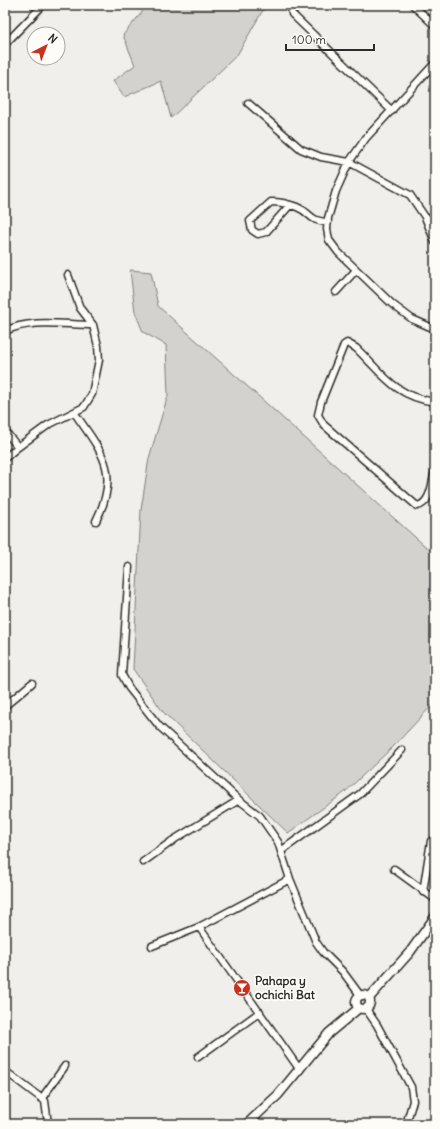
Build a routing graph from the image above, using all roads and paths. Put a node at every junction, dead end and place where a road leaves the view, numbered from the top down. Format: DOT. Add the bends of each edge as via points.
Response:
graph roads {
  1 [pos="43,5"];
  2 [pos="293,5"];
  3 [pos="413,5"];
  4 [pos="435,26"];
  5 [pos="5,44"];
  6 [pos="435,63"];
  7 [pos="248,103"];
  8 [pos="392,110"];
  9 [pos="349,162"];
  10 [pos="290,205"];
  11 [pos="425,217"];
  12 [pos="435,221"];
  13 [pos="328,222"];
  14 [pos="435,242"];
  15 [pos="356,270"];
  16 [pos="68,275"];
  17 [pos="336,292"];
  18 [pos="93,325"];
  19 [pos="435,329"];
  20 [pos="5,331"];
  21 [pos="435,402"];
  22 [pos="74,412"];
  23 [pos="5,431"];
  24 [pos="18,447"];
  25 [pos="5,458"];
  26 [pos="435,470"];
  27 [pos="96,521"];
  28 [pos="129,567"];
  29 [pos="32,683"];
  30 [pos="5,706"];
  31 [pos="402,750"];
  32 [pos="239,800"];
  33 [pos="431,841"];
  34 [pos="281,851"];
  35 [pos="143,862"];
  36 [pos="394,869"];
  37 [pos="290,879"];
  38 [pos="423,892"];
  39 [pos="435,899"];
  40 [pos="435,917"];
  41 [pos="199,927"];
  42 [pos="152,946"];
  43 [pos="360,995"];
  44 [pos="369,998"];
  45 [pos="362,1008"];
  46 [pos="260,1012"];
  47 [pos="198,1056"];
  48 [pos="65,1066"];
  49 [pos="300,1070"];
  50 [pos="5,1071"];
  51 [pos="42,1098"];
  52 [pos="48,1124"];
  53 [pos="247,1124"];
  54 [pos="406,1124"];
  1 -- 5 [label="street"];
  2 -- 8 [label="street" via="292,14"];
  3 -- 4 [label="street"];
  6 -- 8 [label="street"];
  7 -- 9 [label="street" via="306,151 321,157"];
  8 -- 9 [label="street" via="366,138"];
  9 -- 11 [label="street" via="410,195"];
  9 -- 13 [label="street" via="336,191"];
  10 -- 10 [label="street" via="269,203 250,221 252,230 258,234 266,232"];
  10 -- 13 [label="street" via="303,211 313,220"];
  11 -- 12 [label="street"];
  11 -- 14 [label="street"];
  13 -- 15 [label="street" via="329,240"];
  15 -- 17 [label="street"];
  15 -- 19 [label="street" via="412,319"];
  16 -- 18 [label="street" via="80,308"];
  18 -- 20 [label="street" via="30,323"];
  18 -- 22 [label="street" via="99,360 88,403"];
  21 -- 26 [label="street" via="400,392 356,348 347,343 344,344 318,415 324,425 417,506 427,499"];
  22 -- 24 [label="street" via="48,425"];
  22 -- 27 [label="street" via="101,452 107,468 105,498"];
  23 -- 24 [label="street"];
  24 -- 25 [label="street"];
  28 -- 32 [label="street" via="122,675 129,688 160,726"];
  29 -- 30 [label="street"];
  31 -- 34 [label="street" via="360,794"];
  32 -- 34 [label="street" via="260,816 278,842"];
  32 -- 35 [label="street"];
  33 -- 38 [label="street"];
  34 -- 37 [label="street"];
  36 -- 38 [label="street"];
  37 -- 41 [label="street"];
  37 -- 43 [label="street" via="316,942"];
  38 -- 39 [label="street"];
  40 -- 44 [label="street" via="410,952"];
  41 -- 42 [label="street"];
  41 -- 46 [label="street"];
  43 -- 44 [label="street"];
  43 -- 45 [label="street" via="355,1001"];
  44 -- 45 [label="street" via="370,1003"];
  45 -- 49 [label="street" via="329,1033"];
  45 -- 54 [label="street" via="377,1025 411,1087 413,1101"];
  46 -- 47 [label="street"];
  46 -- 49 [label="street"];
  48 -- 51 [label="street"];
  49 -- 53 [label="street"];
  50 -- 51 [label="street"];
  51 -- 52 [label="street" via="47,1108"];
}
